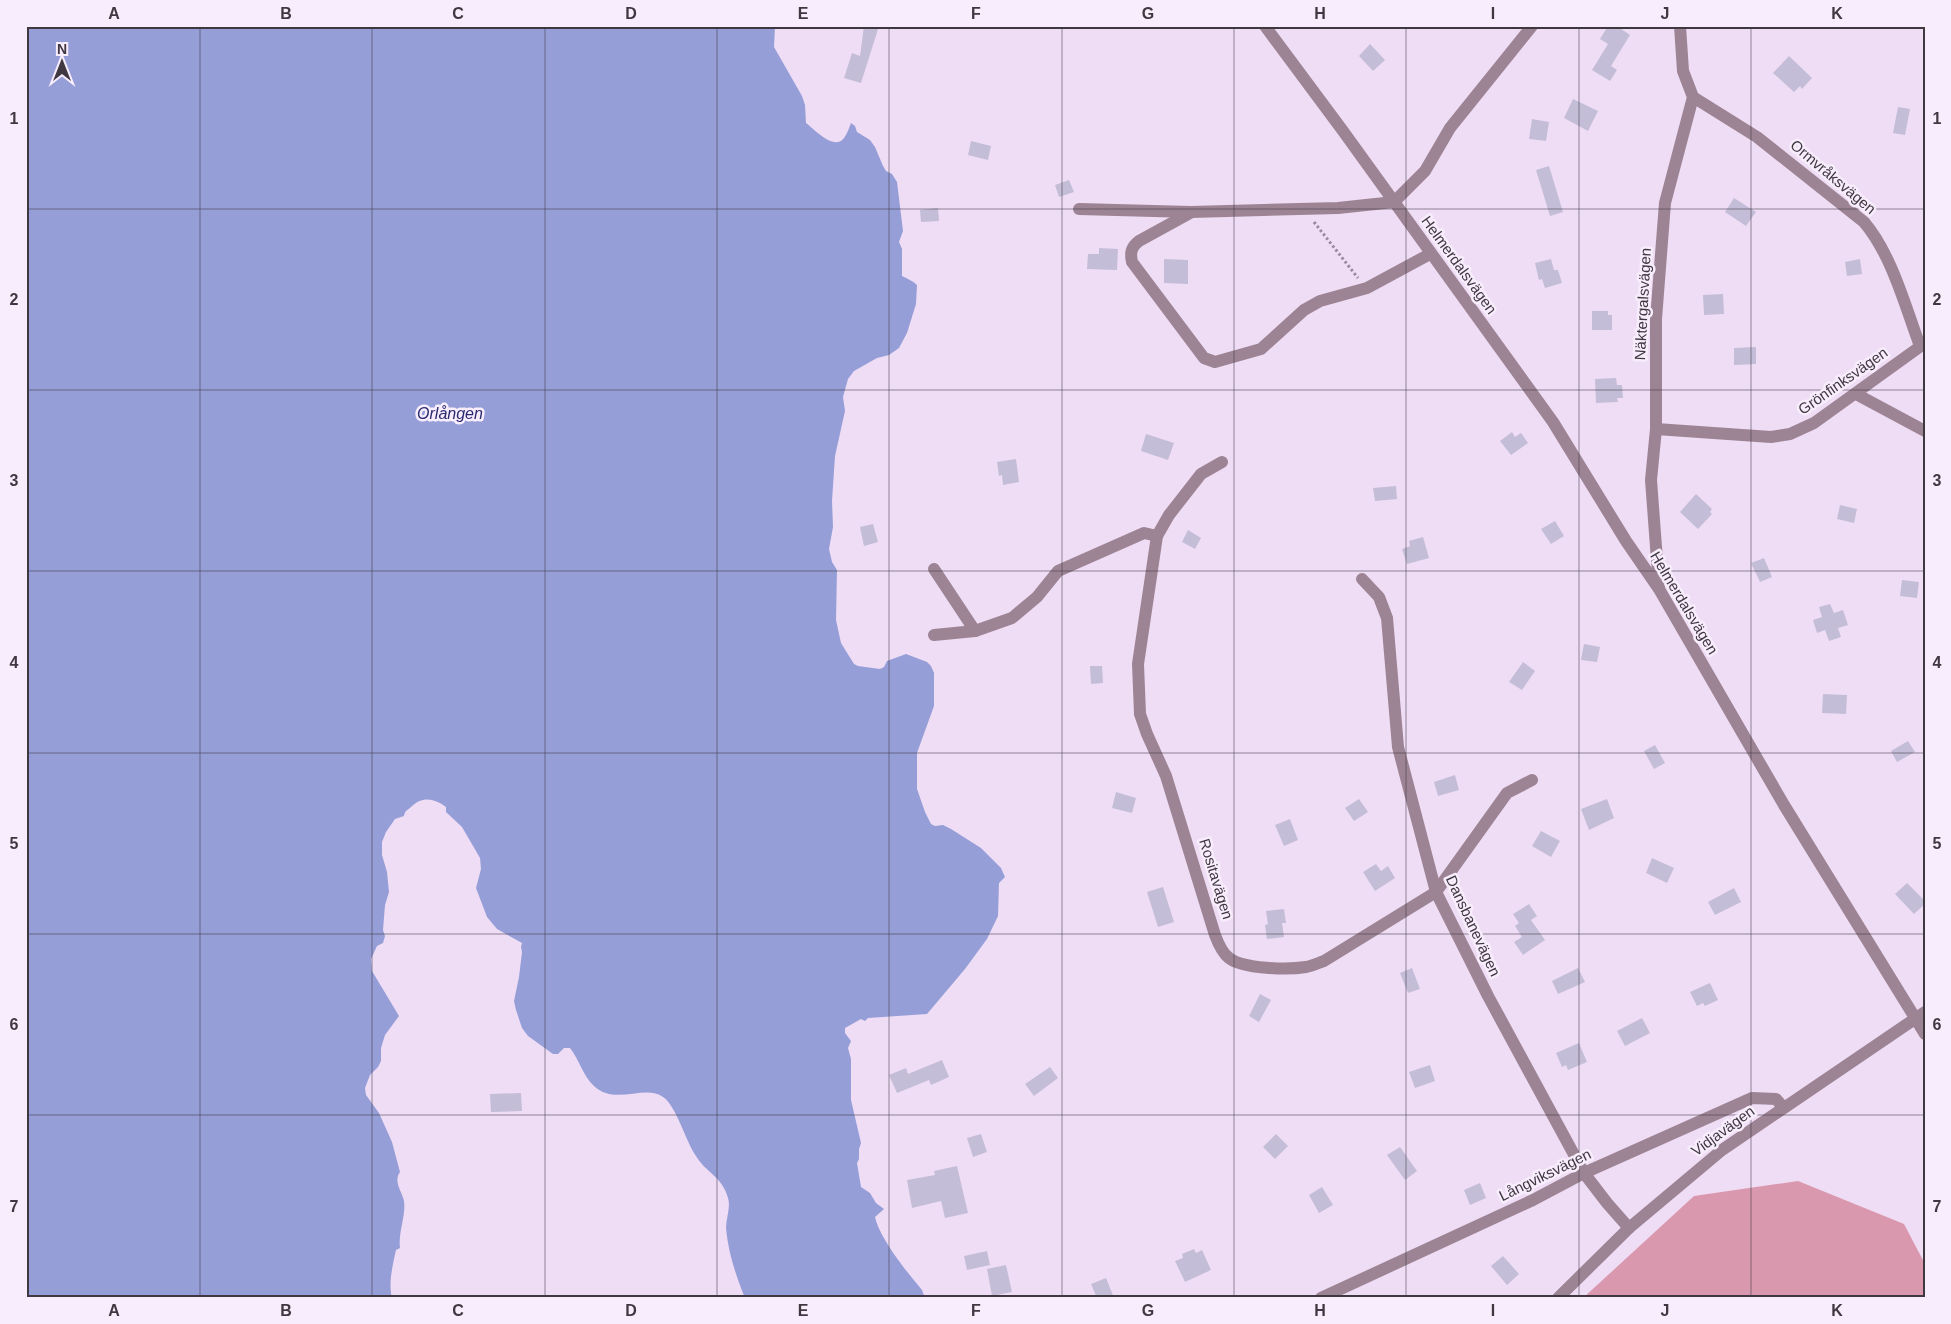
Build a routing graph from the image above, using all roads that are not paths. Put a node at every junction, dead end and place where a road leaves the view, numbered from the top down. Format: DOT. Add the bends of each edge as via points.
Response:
graph roads {
  1 [pos="1264,26"];
  2 [pos="1532,26"];
  3 [pos="1680,26"];
  4 [pos="1693,97"];
  5 [pos="1394,202"];
  6 [pos="1079,209"];
  7 [pos="1191,212"];
  8 [pos="1430,254"];
  9 [pos="1922,345"];
  10 [pos="1856,394"];
  11 [pos="1656,428"];
  12 [pos="1925,431"];
  13 [pos="1222,462"];
  14 [pos="1157,536"];
  15 [pos="934,569"];
  16 [pos="1362,579"];
  17 [pos="1659,589"];
  18 [pos="975,631"];
  19 [pos="934,635"];
  20 [pos="1532,780"];
  21 [pos="1436,892"];
  22 [pos="1920,1016"];
  23 [pos="1925,1034"];
  24 [pos="1783,1107"];
  25 [pos="1584,1173"];
  26 [pos="1629,1228"];
  27 [pos="1321,1298"];
  28 [pos="1558,1298"];
  1 -- 5 [label="street, Helmerdalsvägen"];
  2 -- 5 [label="street" via="1450,128 1425,171"];
  3 -- 4 [label="street" via="1683,71"];
  4 -- 9 [label="street, Ormvråksvägen" via="1757,137 1864,222 1886,257"];
  4 -- 11 [label="street, Näktergalsvägen" via="1665,203 1656,319"];
  5 -- 7 [label="street" via="1338,208"];
  5 -- 8 [label="street, Helmerdalsvägen"];
  6 -- 7 [label="street"];
  7 -- 8 [label="street" via="1133,246 1130,255 1204,358 1215,362 1261,349 1304,310 1367,288"];
  8 -- 17 [label="street, Helmerdalsvägen" via="1553,422"];
  9 -- 10 [label="street, Grönfinksvägen"];
  10 -- 11 [label="street, Grönfinksvägen" via="1814,423 1781,436"];
  10 -- 12 [label="street"];
  11 -- 17 [label="street, Näktergalsvägen" via="1651,480"];
  13 -- 14 [label="street, Rositavägen" via="1201,474"];
  14 -- 18 [label="street" via="1144,533 1058,571 1037,597 1012,618"];
  14 -- 21 [label="street, Rositavägen" via="1138,664 1140,714 1166,776 1218,941 1228,958 1242,965 1289,969 1308,967"];
  15 -- 18 [label="street"];
  16 -- 21 [label="street, Dansbanevägen" via="1379,597 1387,618 1398,748"];
  17 -- 22 [label="street, Helmerdalsvägen" via="1784,805"];
  18 -- 19 [label="street"];
  20 -- 21 [label="street, Rositavägen" via="1507,793"];
  21 -- 25 [label="street, Dansbanevägen" via="1496,1013"];
  22 -- 23 [label="street, Helmerdalsvägen"];
  22 -- 24 [label="street, Vidjavägen"];
  24 -- 25 [label="street, Långviksvägen" via="1776,1099 1752,1098"];
  24 -- 26 [label="street, Vidjavägen" via="1722,1150"];
  25 -- 26 [label="street, Dansbanevägen"];
  25 -- 27 [label="street, Långviksvägen"];
  26 -- 28 [label="street, Vidjavägen"];
}
